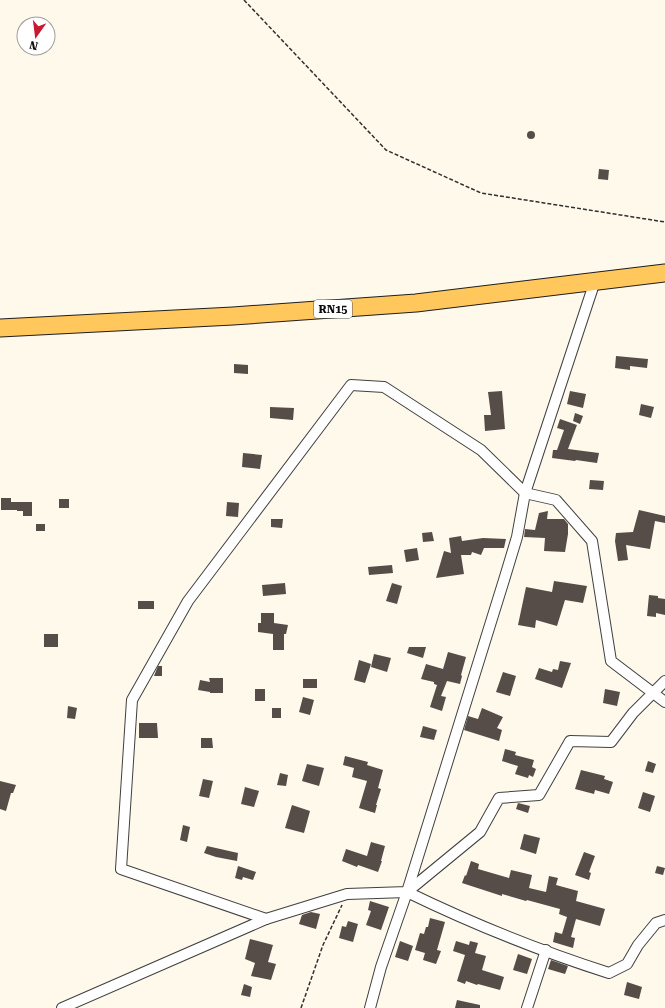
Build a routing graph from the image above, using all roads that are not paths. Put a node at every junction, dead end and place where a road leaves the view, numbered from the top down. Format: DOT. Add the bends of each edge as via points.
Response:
graph roads {
  1 [pos="665,273"];
  2 [pos="595,281"];
  3 [pos="0,328"];
  4 [pos="525,493"];
  5 [pos="665,681"];
  6 [pos="652,693"];
  7 [pos="665,702"];
  8 [pos="407,892"];
  9 [pos="266,919"];
  10 [pos="665,920"];
  11 [pos="546,950"];
  12 [pos="62,1008"];
  13 [pos="370,1008"];
  14 [pos="527,1008"];
  1 -- 2 [label="main road, RN15"];
  2 -- 3 [label="main road, RN15" via="416,303"];
  2 -- 4 [label="street"];
  4 -- 6 [label="street" via="556,500 592,541 611,661"];
  4 -- 8 [label="street" via="517,537"];
  4 -- 9 [label="street" via="481,450 384,387 351,385 188,601 132,700 121,869"];
  5 -- 6 [label="street"];
  6 -- 7 [label="street"];
  6 -- 8 [label="street" via="611,742 570,741 539,796 499,798 480,832"];
  8 -- 9 [label="street" via="347,894"];
  8 -- 11 [label="street" via="457,916"];
  8 -- 13 [label="street"];
  9 -- 12 [label="street"];
  10 -- 11 [label="street" via="656,923 627,964 609,973"];
  11 -- 14 [label="street"];
}
